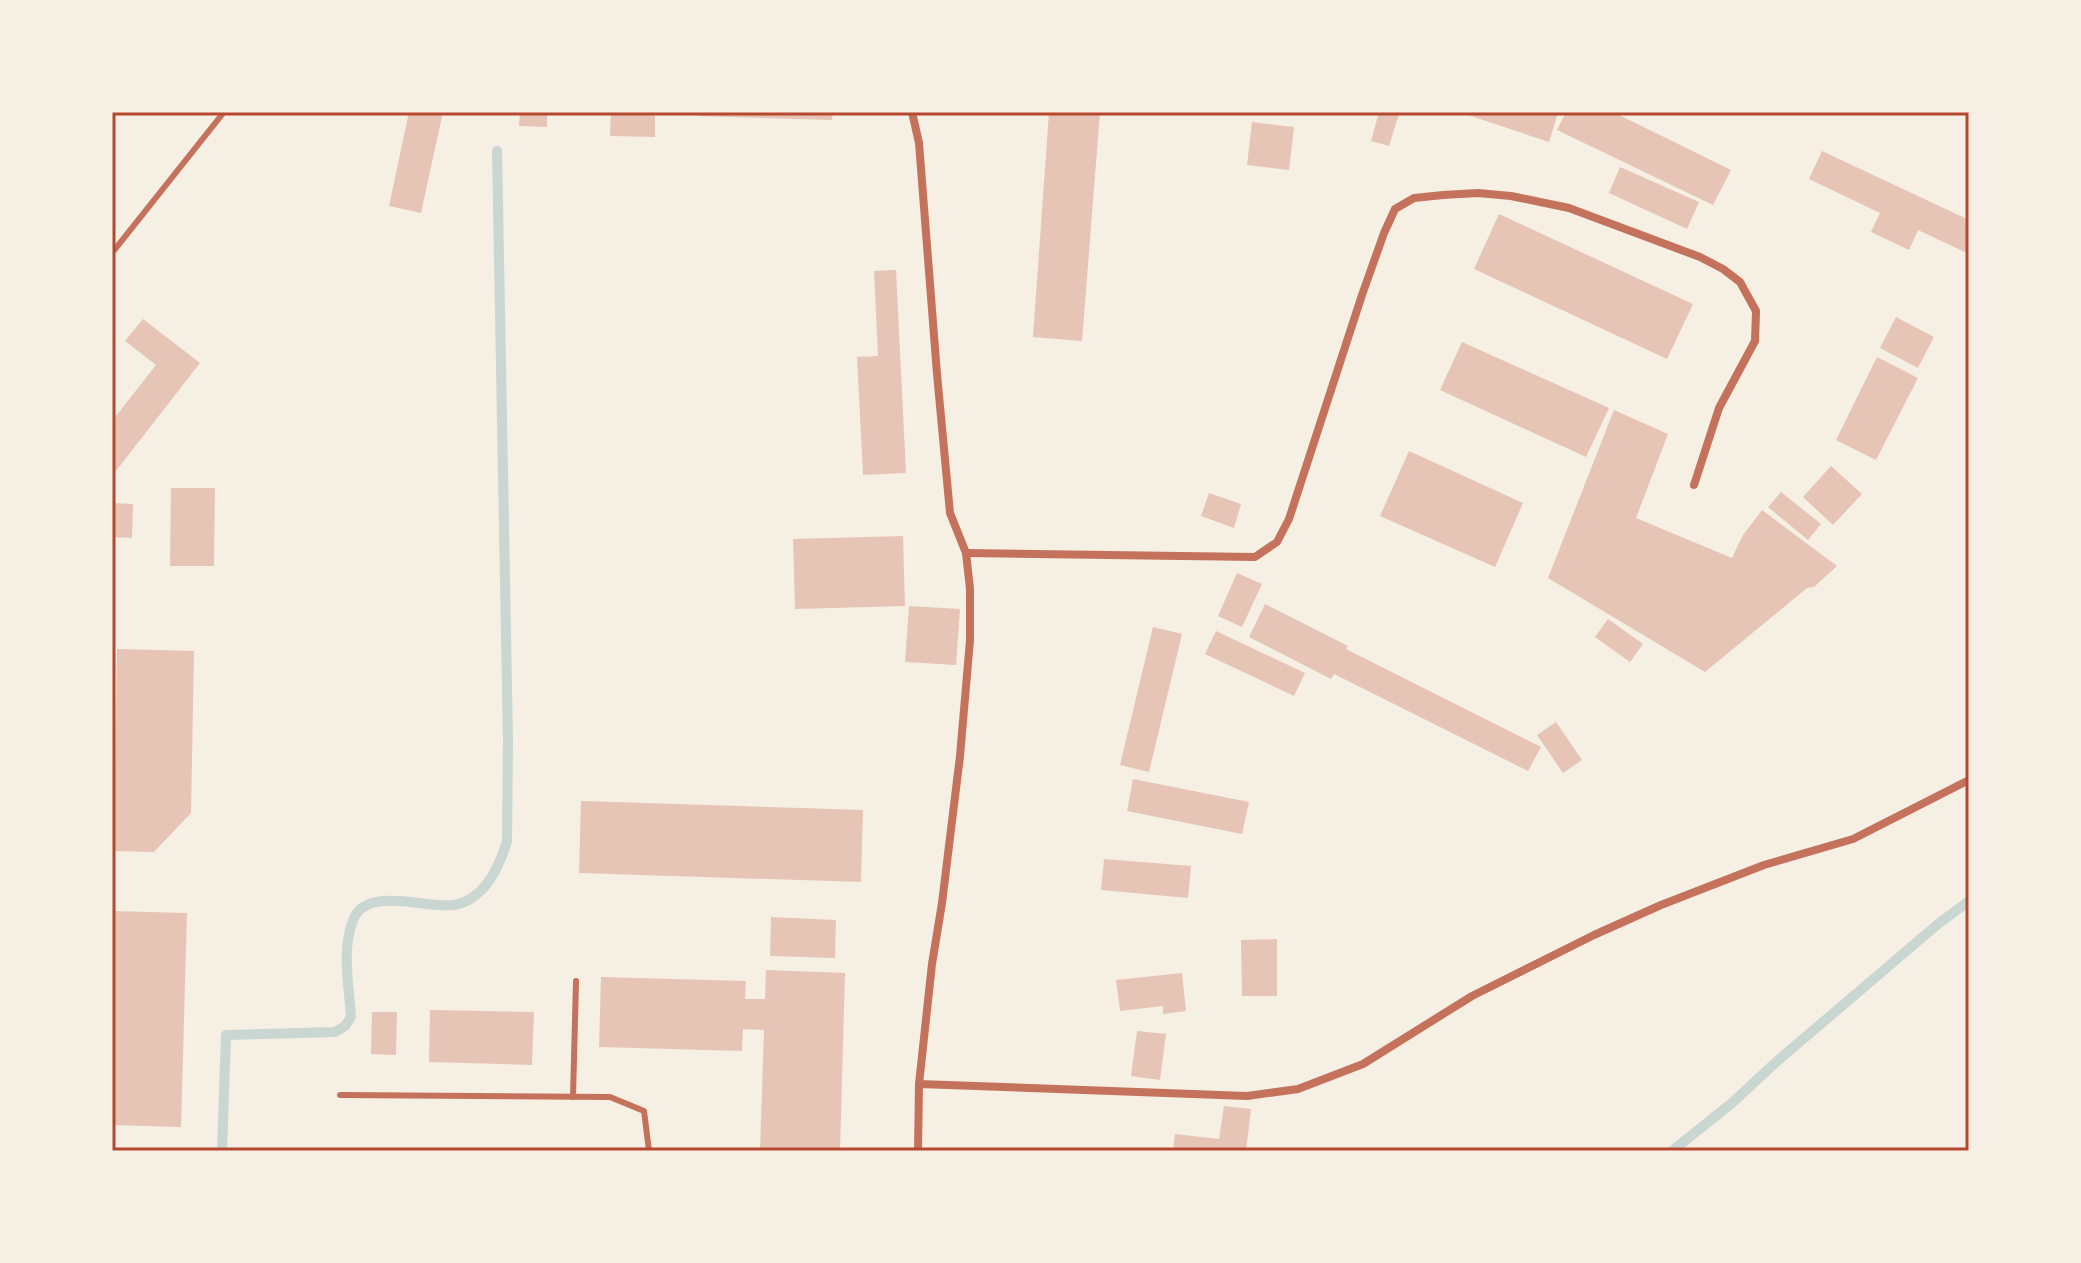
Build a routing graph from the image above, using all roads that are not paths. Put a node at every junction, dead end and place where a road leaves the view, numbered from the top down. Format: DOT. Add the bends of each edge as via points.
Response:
graph roads {
  1 [pos="224,112"];
  2 [pos="912,112"];
  3 [pos="112,253"];
  4 [pos="1694,485"];
  5 [pos="966,553"];
  6 [pos="1969,780"];
  7 [pos="576,981"];
  8 [pos="919,1084"];
  9 [pos="340,1095"];
  10 [pos="573,1097"];
  11 [pos="649,1151"];
  12 [pos="918,1151"];
  1 -- 3 [label="lane"];
  2 -- 5 [label="street" via="919,143 950,513"];
  4 -- 5 [label="street" via="1719,408 1755,341 1756,311 1740,282 1700,257 1569,208 1489,194 1443,195 1414,198 1395,209 1277,542 1255,557"];
  5 -- 8 [label="street" via="970,640 960,756"];
  6 -- 8 [label="street" via="1853,839 1764,865 1607,929 1472,996 1363,1064 1298,1089 1247,1096"];
  7 -- 10 [label="lane"];
  8 -- 12 [label="street"];
  9 -- 10 [label="lane"];
  10 -- 11 [label="lane" via="610,1097 644,1111"];
}
